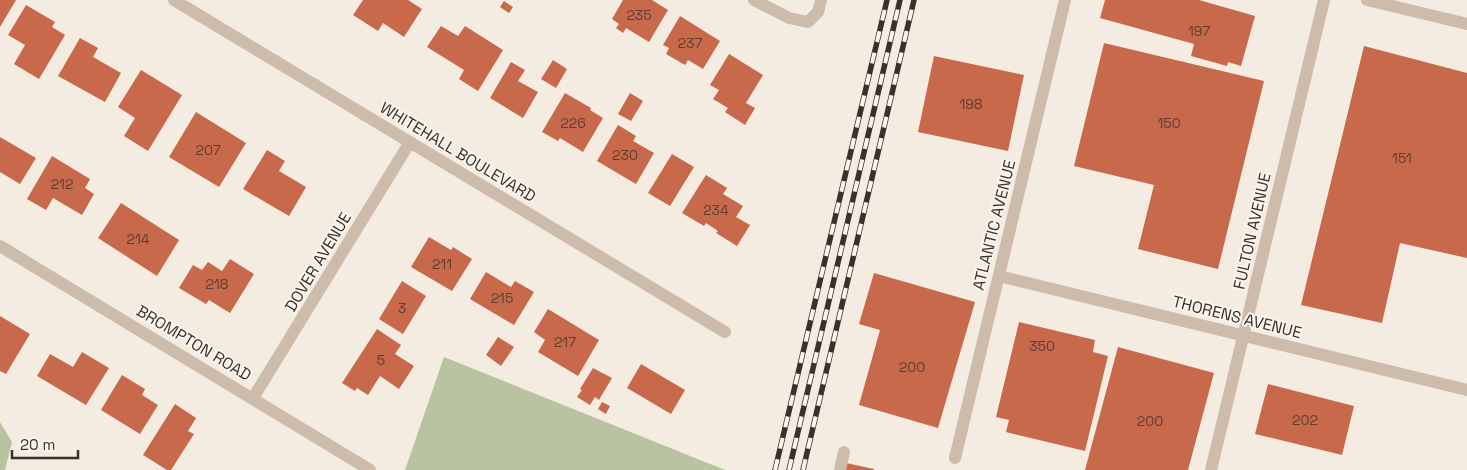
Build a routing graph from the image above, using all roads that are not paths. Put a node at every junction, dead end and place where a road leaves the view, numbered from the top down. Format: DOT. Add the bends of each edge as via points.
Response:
graph roads {
  1 [pos="174,0"];
  2 [pos="754,0"];
  3 [pos="821,0"];
  4 [pos="1065,0"];
  5 [pos="1324,0"];
  6 [pos="1367,0"];
  7 [pos="1467,24"];
  8 [pos="410,142"];
  9 [pos="0,246"];
  10 [pos="998,276"];
  11 [pos="725,332"];
  12 [pos="1244,335"];
  13 [pos="1467,390"];
  14 [pos="253,398"];
  15 [pos="844,452"];
  16 [pos="955,458"];
  17 [pos="370,470"];
  18 [pos="840,470"];
  19 [pos="1211,470"];
  1 -- 8 [label="street, WHITEHALL BOULEVARD"];
  2 -- 3 [label="street" via="789,18 808,22 818,12"];
  4 -- 10 [label="street, ATLANTIC AVENUE"];
  5 -- 12 [label="street, FULTON AVENUE"];
  6 -- 7 [label="street"];
  8 -- 11 [label="street, WHITEHALL BOULEVARD"];
  8 -- 14 [label="street, DOVER AVENUE"];
  9 -- 14 [label="street, BROMPTON ROAD"];
  10 -- 12 [label="street, THORENS AVENUE"];
  10 -- 16 [label="street, ATLANTIC AVENUE"];
  12 -- 13 [label="street, THORENS AVENUE"];
  12 -- 19 [label="street, FULTON AVENUE"];
  14 -- 17 [label="street, BROMPTON ROAD"];
  15 -- 18 [label="street"];
}
